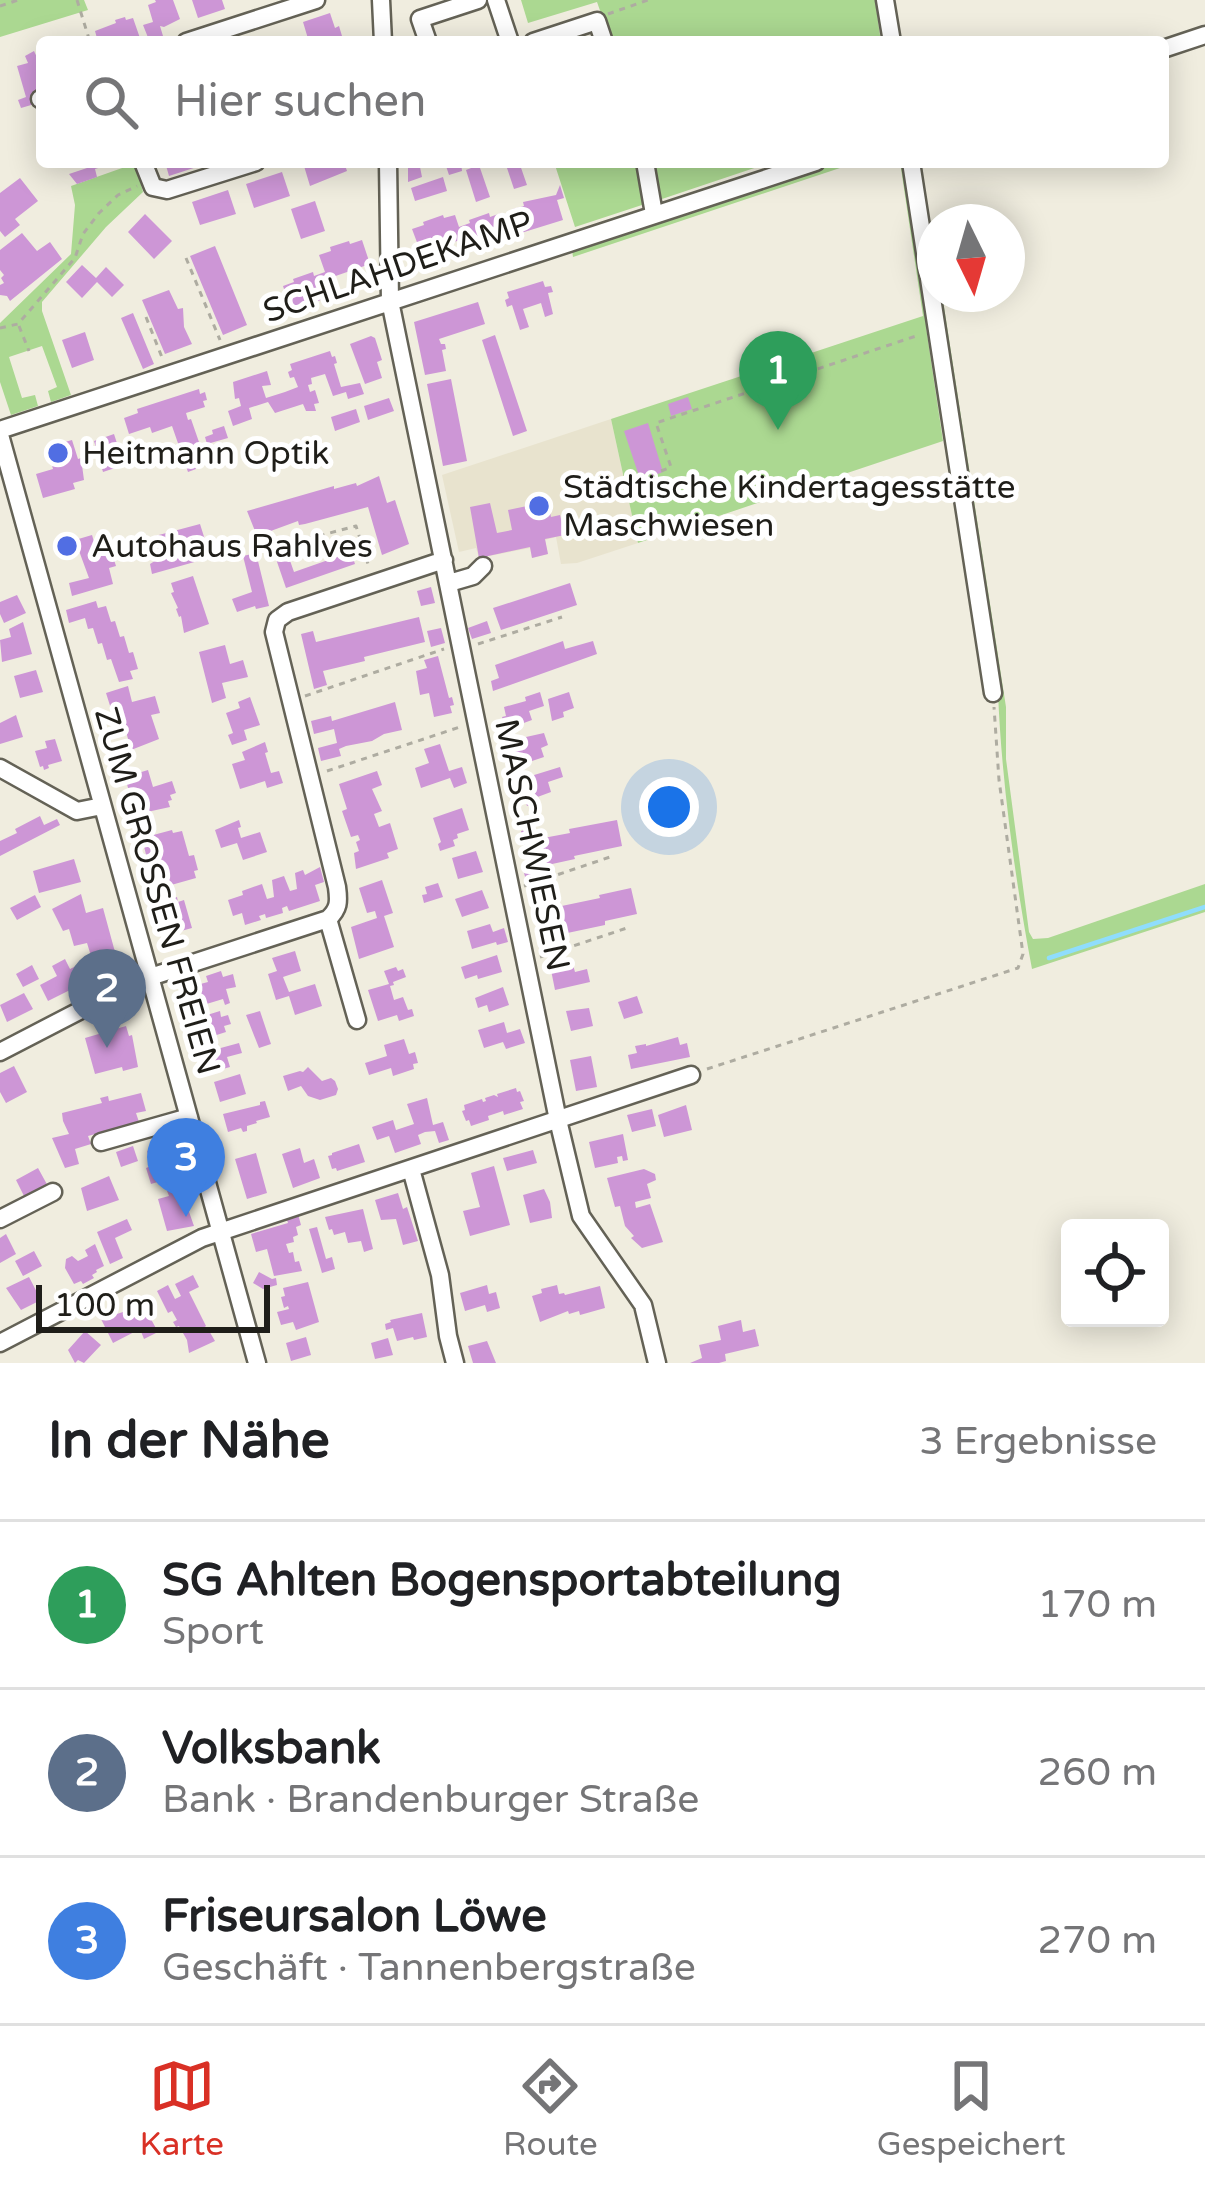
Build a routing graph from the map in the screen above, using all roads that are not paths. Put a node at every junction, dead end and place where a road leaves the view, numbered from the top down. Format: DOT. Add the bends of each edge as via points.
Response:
graph roads {
  1 [pos="316,0"];
  2 [pos="381,0"];
  3 [pos="478,0"];
  4 [pos="496,0"];
  5 [pos="885,0"];
  6 [pos="1205,35"];
  7 [pos="205,36"];
  8 [pos="383,36"];
  9 [pos="426,36"];
  10 [pos="508,36"];
  11 [pos="551,36"];
  12 [pos="602,36"];
  13 [pos="891,36"];
  14 [pos="1169,47"];
  15 [pos="145,168"];
  16 [pos="237,168"];
  17 [pos="388,168"];
  18 [pos="647,168"];
  19 [pos="797,168"];
  20 [pos="912,168"];
  21 [pos="654,214"];
  22 [pos="390,301"];
  23 [pos="0,433"];
  24 [pos="444,560"];
  25 [pos="483,566"];
  26 [pos="449,583"];
  27 [pos="993,693"];
  28 [pos="0,768"];
  29 [pos="102,806"];
  30 [pos="328,919"];
  31 [pos="150,976"];
  32 [pos="357,1020"];
  33 [pos="0,1052"];
  34 [pos="691,1075"];
  35 [pos="189,1118"];
  36 [pos="558,1120"];
  37 [pos="101,1142"];
  38 [pos="411,1168"];
  39 [pos="53,1192"];
  40 [pos="0,1219"];
  41 [pos="220,1231"];
  42 [pos="1,1340"];
  43 [pos="257,1363"];
  44 [pos="455,1363"];
  45 [pos="656,1363"];
  1 -- 7 [label="street"];
  2 -- 8 [label="street"];
  3 -- 9 [label="street" via="420,19"];
  4 -- 10 [label="street"];
  5 -- 13 [label="street"];
  6 -- 14 [label="street"];
  11 -- 12 [label="street" via="597,21"];
  15 -- 16 [label="street" via="153,187 167,190"];
  17 -- 22 [label="street, MASCHWIESEN"];
  18 -- 21 [label="street"];
  19 -- 21 [label="street, SCHLAHDEKAMP"];
  20 -- 27 [label="street"];
  21 -- 22 [label="street, SCHLAHDEKAMP"];
  22 -- 23 [label="street, SCHLAHDEKAMP"];
  22 -- 24 [label="street, MASCHWIESEN"];
  23 -- 29 [label="street, ZUM GROSSEN FREIEN"];
  24 -- 26 [label="street, MASCHWIESEN"];
  24 -- 30 [label="street" via="288,612 274,632 337,887"];
  25 -- 26 [label="street"];
  26 -- 36 [label="street, MASCHWIESEN"];
  28 -- 29 [label="street" via="77,811"];
  29 -- 31 [label="street, ZUM GROSSEN FREIEN"];
  30 -- 31 [label="street"];
  30 -- 32 [label="street"];
  31 -- 33 [label="street"];
  31 -- 35 [label="street, ZUM GROSSEN FREIEN"];
  34 -- 36 [label="street"];
  35 -- 37 [label="street"];
  35 -- 41 [label="street, ZUM GROSSEN FREIEN"];
  36 -- 38 [label="street"];
  36 -- 45 [label="street, MASCHWIESEN" via="580,1216 643,1305"];
  38 -- 41 [label="street"];
  38 -- 44 [label="street"];
  39 -- 40 [label="street"];
  41 -- 42 [label="street"];
  41 -- 43 [label="street, ZUM GROSSEN FREIEN"];
}
